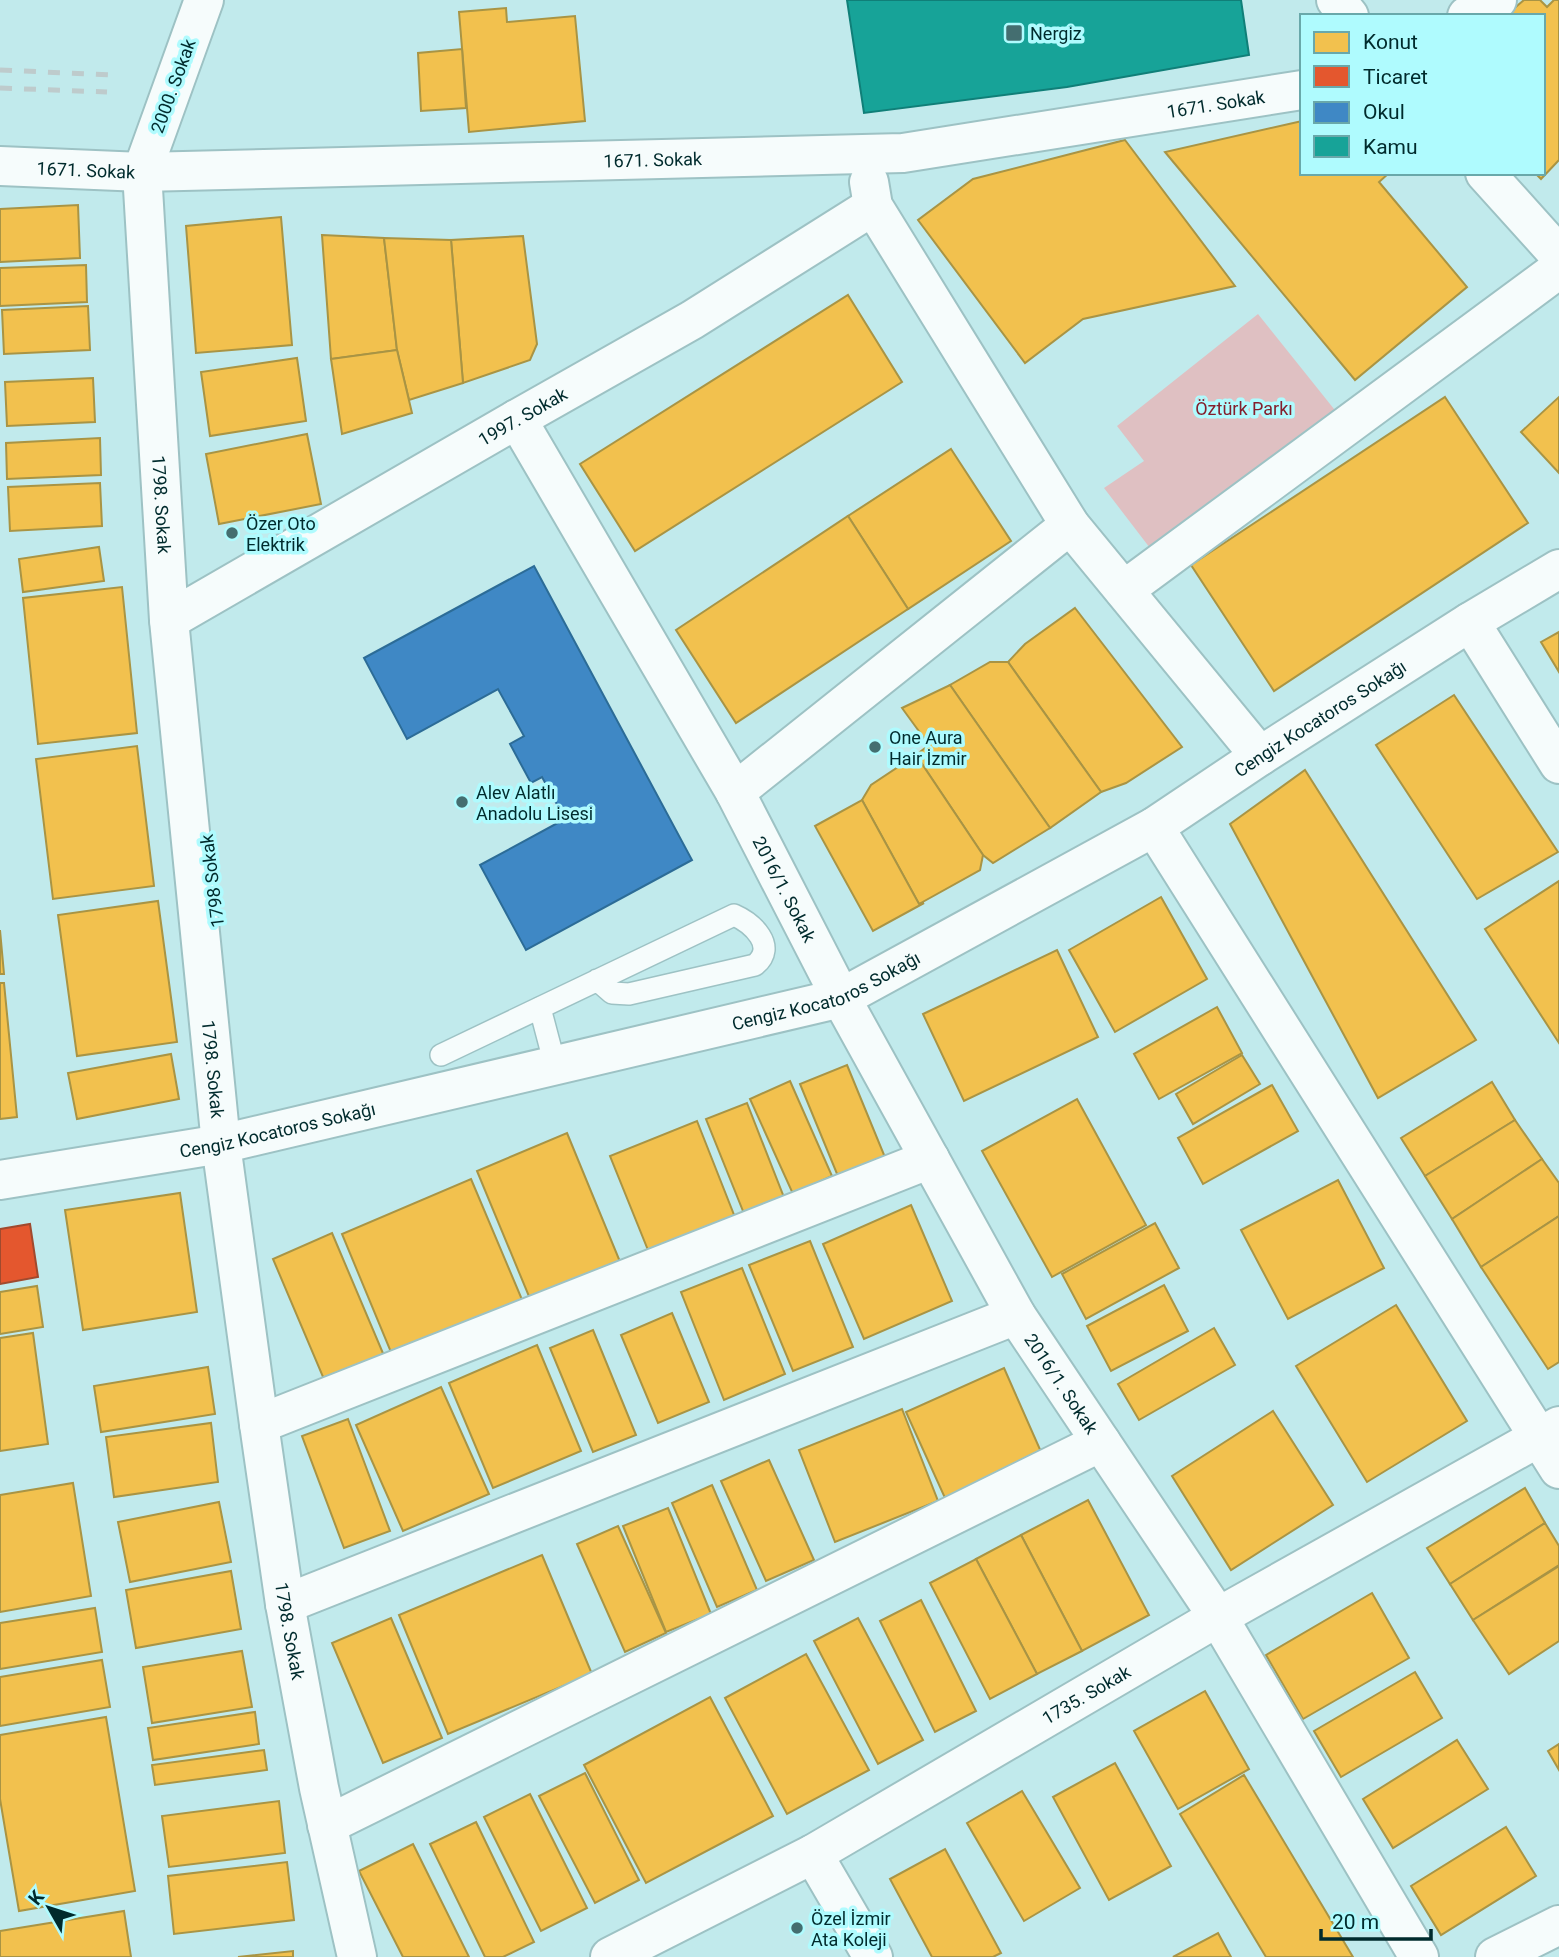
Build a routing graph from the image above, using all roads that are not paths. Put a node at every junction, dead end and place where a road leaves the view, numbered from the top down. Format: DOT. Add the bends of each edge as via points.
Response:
graph roads {
  1 [pos="204,0"];
  2 [pos="1336,0"];
  3 [pos="1497,0"];
  4 [pos="1347,14"];
  5 [pos="1471,14"];
  6 [pos="1300,90"];
  7 [pos="865,153"];
  8 [pos="0,166"];
  9 [pos="142,172"];
  10 [pos="1487,175"];
  11 [pos="873,206"];
  12 [pos="1559,255"];
  13 [pos="1559,269"];
  14 [pos="517,419"];
  15 [pos="1070,524"];
  16 [pos="1559,569"];
  17 [pos="1124,590"];
  18 [pos="169,620"];
  19 [pos="1469,622"];
  20 [pos="1260,756"];
  21 [pos="1559,764"];
  22 [pos="735,792"];
  23 [pos="1154,827"];
  24 [pos="597,980"];
  25 [pos="841,998"];
  26 [pos="540,1007"];
  27 [pos="441,1055"];
  28 [pos="555,1065"];
  29 [pos="222,1144"];
  30 [pos="930,1158"];
  31 [pos="0,1180"];
  32 [pos="1016,1315"];
  33 [pos="259,1424"];
  34 [pos="1549,1432"];
  35 [pos="1101,1442"];
  36 [pos="1559,1469"];
  37 [pos="285,1604"];
  38 [pos="1218,1617"];
  39 [pos="327,1825"];
  40 [pos="813,1854"];
  41 [pos="1558,1929"];
  42 [pos="357,1957"];
  43 [pos="610,1957"];
  44 [pos="873,1957"];
  45 [pos="1419,1957"];
  46 [pos="1495,1957"];
  1 -- 9 [label="street, 2000. Sokak"];
  2 -- 4 [label="street"];
  3 -- 5 [label="street"];
  6 -- 7 [label="street, 1671. Sokak" via="903,153"];
  7 -- 9 [label="street, 1671. Sokak"];
  7 -- 11 [label="street"];
  8 -- 9 [label="street, 1671. Sokak"];
  9 -- 18 [label="street, 1798. Sokak"];
  10 -- 12 [label="street"];
  11 -- 14 [label="street, 1997. Sokak" via="692,320"];
  11 -- 15 [label="street"];
  13 -- 17 [label="street"];
  14 -- 18 [label="street, 1997. Sokak"];
  14 -- 22 [label="street, 2016/1. Sokak"];
  15 -- 17 [label="street"];
  15 -- 22 [label="street"];
  16 -- 19 [label="street, Cengiz Kocatoros Sokağı"];
  17 -- 20 [label="street"];
  18 -- 29 [label="street, 1798. Sokak"];
  19 -- 20 [label="street, Cengiz Kocatoros Sokağı"];
  19 -- 21 [label="street"];
  20 -- 23 [label="street, Cengiz Kocatoros Sokağı"];
  22 -- 25 [label="street, 2016/1. Sokak"];
  23 -- 25 [label="street, Cengiz Kocatoros Sokağı"];
  23 -- 34 [label="street"];
  24 -- 24 [label="lane" via="734,915 759,933 764,950 755,965 629,995 612,993"];
  24 -- 26 [label="lane"];
  25 -- 28 [label="street, Cengiz Kocatoros Sokağı"];
  25 -- 30 [label="street, 2016/1. Sokak"];
  26 -- 27 [label="lane"];
  26 -- 28 [label="lane"];
  28 -- 29 [label="street, Cengiz Kocatoros Sokağı"];
  29 -- 31 [label="street, Cengiz Kocatoros Sokağı"];
  29 -- 33 [label="street, 1798. Sokak"];
  30 -- 32 [label="street, 2016/1. Sokak"];
  30 -- 33 [label="street"];
  32 -- 35 [label="street, 2016/1. Sokak"];
  32 -- 37 [label="street"];
  33 -- 37 [label="street, 1798. Sokak"];
  34 -- 36 [label="street"];
  34 -- 38 [label="street, 1735. Sokak"];
  35 -- 38 [label="street, 2016/1. Sokak"];
  35 -- 39 [label="street"];
  37 -- 39 [label="street, 1798. Sokak"];
  38 -- 40 [label="street, 1735. Sokak"];
  38 -- 45 [label="street, 2016/1. Sokak"];
  39 -- 42 [label="street, 1798. Sokak"];
  40 -- 43 [label="street, 1735. Sokak"];
  40 -- 44 [label="street"];
  41 -- 46 [label="street"];
}
